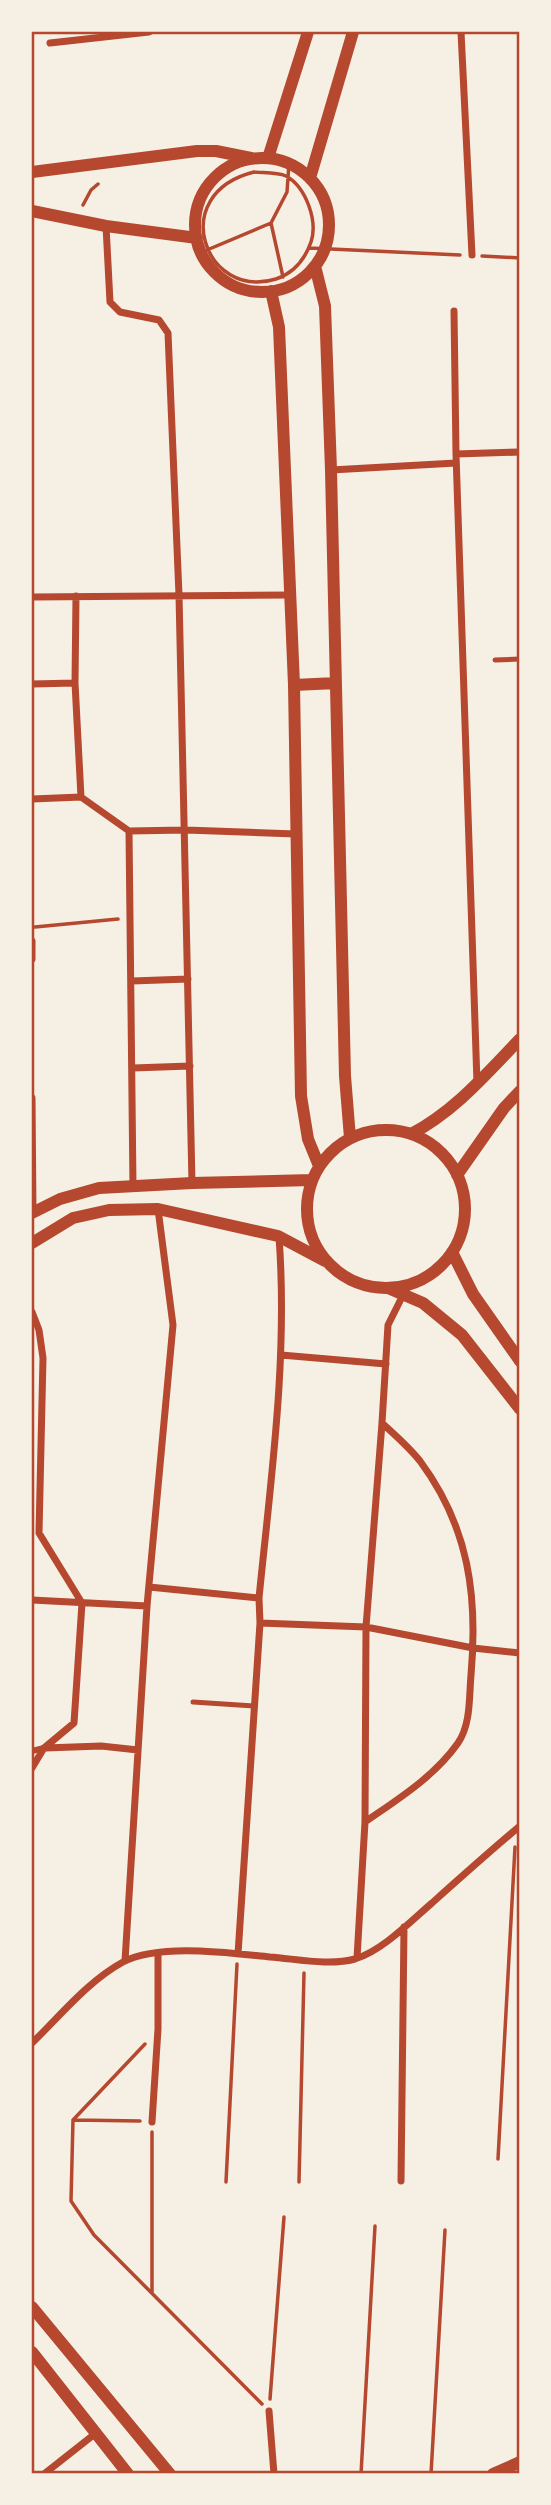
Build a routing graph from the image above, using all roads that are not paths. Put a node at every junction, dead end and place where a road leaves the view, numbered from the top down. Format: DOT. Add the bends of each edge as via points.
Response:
graph roads {
  1 [pos="149,32"];
  2 [pos="308,32"];
  3 [pos="353,32"];
  4 [pos="461,32"];
  5 [pos="50,43"];
  6 [pos="255,158"];
  7 [pos="268,158"];
  8 [pos="32,172"];
  9 [pos="310,177"];
  10 [pos="32,211"];
  11 [pos="106,226"];
  12 [pos="197,238"];
  13 [pos="472,256"];
  14 [pos="315,266"];
  15 [pos="271,291"];
  16 [pos="454,311"];
  17 [pos="520,452"];
  18 [pos="456,459"];
  19 [pos="331,470"];
  20 [pos="179,595"];
  21 [pos="289,595"];
  22 [pos="76,596"];
  23 [pos="32,597"];
  24 [pos="520,659"];
  25 [pos="495,660"];
  26 [pos="75,683"];
  27 [pos="336,683"];
  28 [pos="32,684"];
  29 [pos="294,685"];
  30 [pos="81,797"];
  31 [pos="32,799"];
  32 [pos="186,830"];
  33 [pos="129,831"];
  34 [pos="296,834"];
  35 [pos="32,941"];
  36 [pos="32,959"];
  37 [pos="188,979"];
  38 [pos="132,981"];
  39 [pos="520,1039"];
  40 [pos="190,1066"];
  41 [pos="133,1068"];
  42 [pos="477,1083"];
  43 [pos="520,1091"];
  44 [pos="32,1097"];
  45 [pos="411,1134"];
  46 [pos="350,1138"];
  47 [pos="319,1166"];
  48 [pos="457,1175"];
  49 [pos="312,1180"];
  50 [pos="192,1182"];
  51 [pos="134,1186"];
  52 [pos="158,1209"];
  53 [pos="32,1212"];
  54 [pos="278,1236"];
  55 [pos="32,1243"];
  56 [pos="452,1252"];
  57 [pos="327,1262"];
  58 [pos="388,1288"];
  59 [pos="403,1295"];
  60 [pos="32,1312"];
  61 [pos="281,1355"];
  62 [pos="520,1362"];
  63 [pos="386,1364"];
  64 [pos="520,1409"];
  65 [pos="382,1423"];
  66 [pos="149,1587"];
  67 [pos="259,1598"];
  68 [pos="32,1600"];
  69 [pos="82,1603"];
  70 [pos="147,1606"];
  71 [pos="260,1623"];
  72 [pos="366,1627"];
  73 [pos="473,1648"];
  74 [pos="520,1653"];
  75 [pos="193,1702"];
  76 [pos="254,1706"];
  77 [pos="44,1748"];
  78 [pos="138,1750"];
  79 [pos="32,1751"];
  80 [pos="32,1768"];
  81 [pos="365,1822"];
  82 [pos="518,1827"];
  83 [pos="404,1927"];
  84 [pos="158,1953"];
  85 [pos="238,1954"];
  86 [pos="357,1958"];
  87 [pos="125,1961"];
  88 [pos="32,2043"];
  89 [pos="152,2122"];
  90 [pos="401,2181"];
  91 [pos="32,2307"];
  92 [pos="32,2351"];
  93 [pos="269,2411"];
  94 [pos="96,2432"];
  95 [pos="520,2462"];
  96 [pos="44,2473"];
  97 [pos="128,2473"];
  98 [pos="170,2473"];
  99 [pos="274,2473"];
  100 [pos="492,2473"];
  1 -- 5 [label="street"];
  2 -- 7 [label="street"];
  3 -- 9 [label="street"];
  4 -- 13 [label="street"];
  6 -- 7 [label="street"];
  6 -- 8 [label="street" via="197,151"];
  6 -- 12 [label="street" via="225,169 213,179 198,206"];
  7 -- 9 [label="street"];
  9 -- 14 [label="street" via="328,212 329,232"];
  10 -- 11 [label="street"];
  11 -- 12 [label="street"];
  11 -- 20 [label="street" via="110,302 120,312 159,320 168,332"];
  12 -- 15 [label="street" via="213,270 230,283"];
  14 -- 15 [label="street" via="297,282 284,282"];
  14 -- 19 [label="street" via="325,306"];
  15 -- 21 [label="street" via="279,327"];
  16 -- 18 [label="street"];
  17 -- 18 [label="street"];
  18 -- 19 [label="street"];
  18 -- 42 [label="street"];
  19 -- 27 [label="street"];
  20 -- 21 [label="street"];
  20 -- 22 [label="street"];
  20 -- 32 [label="street"];
  21 -- 29 [label="street"];
  22 -- 23 [label="street"];
  22 -- 26 [label="street"];
  24 -- 25 [label="lane"];
  26 -- 28 [label="street"];
  26 -- 30 [label="street"];
  27 -- 29 [label="street"];
  27 -- 46 [label="street"];
  29 -- 34 [label="street"];
  30 -- 31 [label="street"];
  30 -- 33 [label="street"];
  32 -- 33 [label="street"];
  32 -- 34 [label="street"];
  32 -- 37 [label="street"];
  33 -- 38 [label="street"];
  34 -- 47 [label="street" via="301,1096 308,1139"];
  35 -- 36 [label="street"];
  37 -- 38 [label="street"];
  37 -- 40 [label="street"];
  38 -- 41 [label="street"];
  39 -- 42 [label="street"];
  40 -- 41 [label="street"];
  40 -- 50 [label="street"];
  41 -- 51 [label="street"];
  42 -- 45 [label="street" via="434,1123"];
  43 -- 48 [label="street"];
  44 -- 53 [label="street"];
  45 -- 46 [label="street" via="391,1130"];
  45 -- 48 [label="street" via="445,1157"];
  46 -- 47 [label="street"];
  47 -- 49 [label="street"];
  48 -- 56 [label="street" via="464,1214"];
  49 -- 50 [label="street"];
  49 -- 57 [label="street" via="306,1208 311,1237"];
  50 -- 51 [label="street"];
  51 -- 53 [label="street" via="99,1188"];
  52 -- 54 [label="street"];
  52 -- 55 [label="street" via="109,1210 73,1218"];
  52 -- 66 [label="street" via="173,1325"];
  54 -- 57 [label="street"];
  54 -- 61 [label="street"];
  56 -- 58 [label="street" via="435,1271 413,1283"];
  56 -- 62 [label="street" via="473,1294"];
  57 -- 58 [label="street" via="344,1276"];
  58 -- 59 [label="street"];
  59 -- 63 [label="street" via="388,1325"];
  59 -- 64 [label="street" via="423,1303 462,1335"];
  60 -- 69 [label="street" via="43,1358 39,1534"];
  61 -- 63 [label="street"];
  61 -- 67 [label="street"];
  63 -- 65 [label="street"];
  65 -- 72 [label="street"];
  65 -- 73 [label="street" via="419,1460 463,1542 470,1572"];
  66 -- 67 [label="street"];
  66 -- 70 [label="street"];
  67 -- 71 [label="street"];
  68 -- 69 [label="street"];
  69 -- 70 [label="street"];
  69 -- 77 [label="street" via="74,1723"];
  70 -- 78 [label="street"];
  71 -- 72 [label="street"];
  71 -- 76 [label="street"];
  72 -- 73 [label="street"];
  72 -- 81 [label="street"];
  73 -- 74 [label="street"];
  73 -- 81 [label="street" via="467,1721 459,1741 426,1779"];
  75 -- 76 [label="lane"];
  76 -- 85 [label="street"];
  77 -- 78 [label="street"];
  77 -- 79 [label="street"];
  77 -- 80 [label="street"];
  78 -- 87 [label="street"];
  81 -- 86 [label="street"];
  82 -- 83 [label="street"];
  83 -- 86 [label="street"];
  83 -- 90 [label="street"];
  84 -- 85 [label="street"];
  84 -- 87 [label="street"];
  84 -- 89 [label="street"];
  85 -- 86 [label="street" via="304,1960"];
  87 -- 88 [label="street" via="100,1977"];
  91 -- 98 [label="street"];
  92 -- 94 [label="street"];
  93 -- 99 [label="street"];
  94 -- 96 [label="street"];
  94 -- 97 [label="street"];
  95 -- 100 [label="street"];
}
